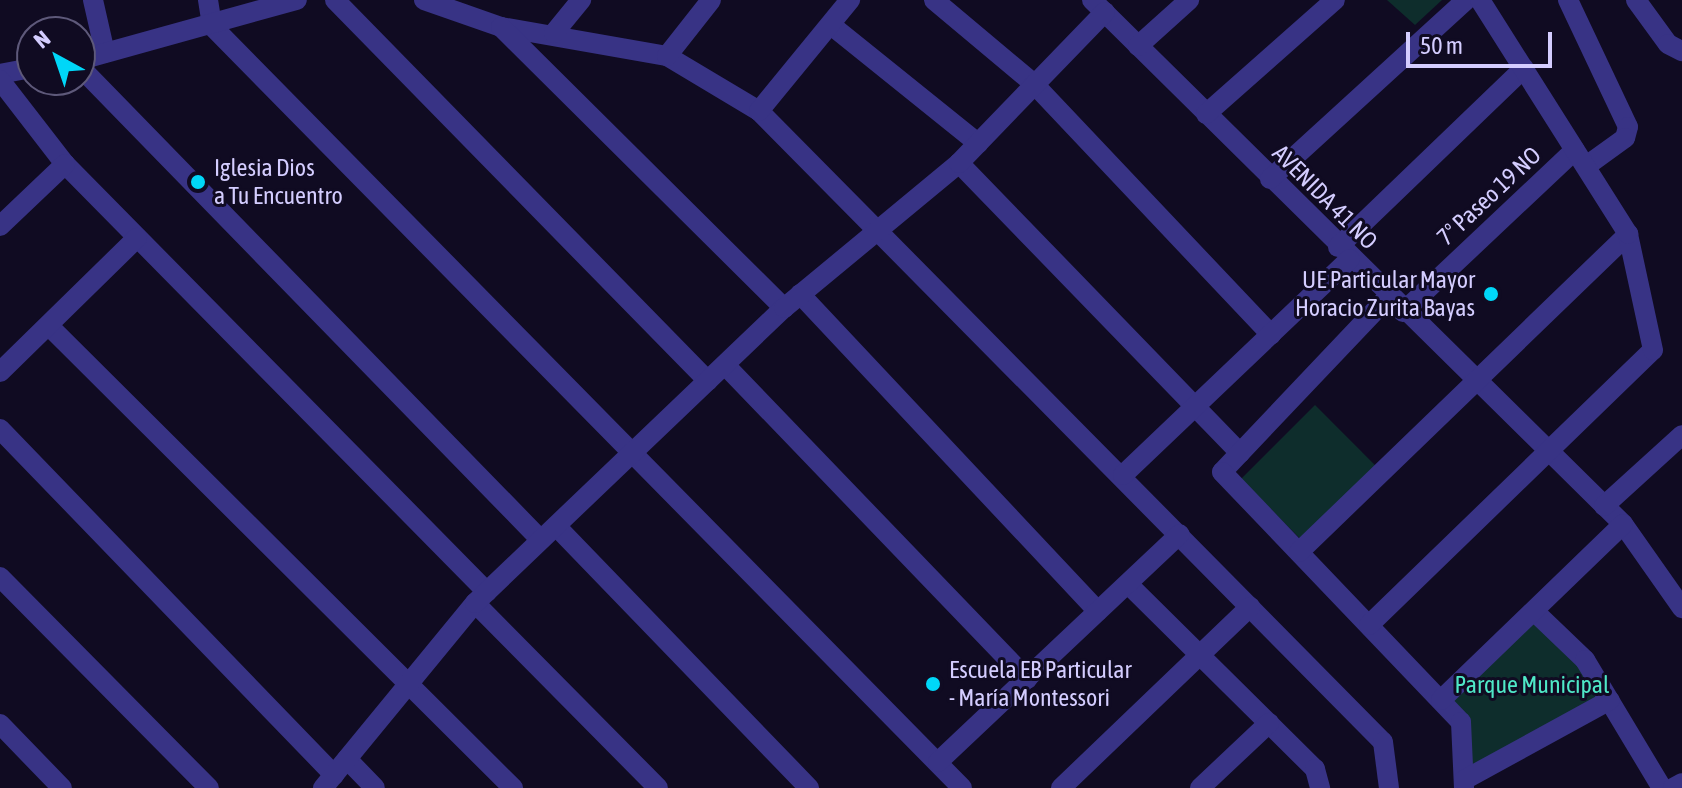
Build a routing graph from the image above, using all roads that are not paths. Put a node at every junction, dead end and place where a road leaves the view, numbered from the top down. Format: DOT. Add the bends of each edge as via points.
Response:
graph roads {
  1 [pos="93,0"];
  2 [pos="208,0"];
  3 [pos="297,0"];
  4 [pos="335,0"];
  5 [pos="424,0"];
  6 [pos="581,0"];
  7 [pos="711,0"];
  8 [pos="850,0"];
  9 [pos="934,0"];
  10 [pos="1189,0"];
  11 [pos="1335,0"];
  12 [pos="1466,0"];
  13 [pos="1480,0"];
  14 [pos="1568,0"];
  15 [pos="1636,0"];
  16 [pos="1099,6"];
  17 [pos="454,7"];
  18 [pos="831,25"];
  19 [pos="212,26"];
  20 [pos="501,27"];
  21 [pos="554,33"];
  22 [pos="1138,46"];
  23 [pos="1682,51"];
  24 [pos="105,53"];
  25 [pos="96,56"];
  26 [pos="667,56"];
  27 [pos="1524,68"];
  28 [pos="0,77"];
  29 [pos="96,83"];
  30 [pos="1034,84"];
  31 [pos="759,111"];
  32 [pos="1206,114"];
  33 [pos="978,143"];
  34 [pos="1580,158"];
  35 [pos="959,163"];
  36 [pos="65,164"];
  37 [pos="1270,179"];
  38 [pos="0,226"];
  39 [pos="880,232"];
  40 [pos="1628,234"];
  41 [pos="137,238"];
  42 [pos="1344,253"];
  43 [pos="800,294"];
  44 [pos="1388,297"];
  45 [pos="784,308"];
  46 [pos="1403,312"];
  47 [pos="49,326"];
  48 [pos="1271,335"];
  49 [pos="725,365"];
  50 [pos="0,372"];
  51 [pos="708,381"];
  52 [pos="1478,383"];
  53 [pos="1195,407"];
  54 [pos="0,429"];
  55 [pos="1682,435"];
  56 [pos="1240,453"];
  57 [pos="1547,454"];
  58 [pos="629,456"];
  59 [pos="1123,475"];
  60 [pos="1604,506"];
  61 [pos="1623,524"];
  62 [pos="557,527"];
  63 [pos="1180,534"];
  64 [pos="541,540"];
  65 [pos="1299,552"];
  66 [pos="0,577"];
  67 [pos="1128,584"];
  68 [pos="481,597"];
  69 [pos="1250,607"];
  70 [pos="1682,608"];
  71 [pos="1098,611"];
  72 [pos="1536,613"];
  73 [pos="1369,625"];
  74 [pos="1198,656"];
  75 [pos="1027,679"];
  76 [pos="411,683"];
  77 [pos="1441,700"];
  78 [pos="1610,700"];
  79 [pos="1269,723"];
  80 [pos="0,724"];
  81 [pos="938,762"];
  82 [pos="335,774"];
  83 [pos="1682,783"];
  84 [pos="1464,784"];
  85 [pos="62,788"];
  86 [pos="209,788"];
  87 [pos="375,788"];
  88 [pos="513,788"];
  89 [pos="658,788"];
  90 [pos="809,788"];
  91 [pos="962,788"];
  92 [pos="1061,788"];
  93 [pos="1200,788"];
  94 [pos="1320,788"];
  95 [pos="1389,788"];
  96 [pos="1662,788"];
  97 [pos="1673,788"];
  1 -- 24 [label="street"];
  2 -- 19 [label="street"];
  3 -- 19 [label="street"];
  4 -- 51 [label="street"];
  5 -- 17 [label="street"];
  6 -- 21 [label="street"];
  7 -- 26 [label="street"];
  8 -- 18 [label="street"];
  9 -- 30 [label="street"];
  10 -- 22 [label="street"];
  11 -- 32 [label="street"];
  12 -- 37 [label="street"];
  13 -- 27 [label="street"];
  14 -- 34 [label="street, 7º Paseo 19 NO" via="1628,127 1625,138"];
  15 -- 23 [label="street" via="1668,44"];
  16 -- 22 [label="street, AVENIDA 41 NO"];
  16 -- 30 [label="street"];
  17 -- 20 [label="street"];
  18 -- 31 [label="street"];
  18 -- 33 [label="street"];
  19 -- 24 [label="street"];
  19 -- 58 [label="street"];
  20 -- 21 [label="street"];
  20 -- 45 [label="street"];
  21 -- 26 [label="street"];
  22 -- 32 [label="street, AVENIDA 41 NO"];
  24 -- 25 [label="street"];
  26 -- 31 [label="street"];
  27 -- 34 [label="street"];
  27 -- 42 [label="street"];
  28 -- 36 [label="street"];
  29 -- 64 [label="street"];
  30 -- 33 [label="street"];
  30 -- 48 [label="street"];
  31 -- 39 [label="street"];
  32 -- 37 [label="street, AVENIDA 41 NO"];
  33 -- 35 [label="street"];
  34 -- 40 [label="street"];
  34 -- 46 [label="street, 7º Paseo 19 NO"];
  35 -- 39 [label="street"];
  35 -- 53 [label="street"];
  36 -- 38 [label="street"];
  36 -- 41 [label="street"];
  37 -- 42 [label="street, AVENIDA 41 NO"];
  39 -- 43 [label="street"];
  39 -- 59 [label="street"];
  40 -- 52 [label="street"];
  40 -- 57 [label="street" via="1653,350"];
  41 -- 47 [label="street"];
  41 -- 68 [label="street"];
  42 -- 44 [label="street, AVENIDA 41 NO"];
  42 -- 48 [label="street"];
  43 -- 45 [label="street"];
  43 -- 71 [label="street"];
  44 -- 46 [label="street, AVENIDA 41 NO"];
  44 -- 56 [label="street"];
  45 -- 49 [label="street"];
  46 -- 52 [label="street, AVENIDA 41 NO"];
  47 -- 50 [label="street"];
  47 -- 76 [label="street"];
  48 -- 53 [label="street"];
  49 -- 51 [label="street"];
  49 -- 75 [label="street"];
  51 -- 58 [label="street"];
  52 -- 57 [label="street, AVENIDA 41 NO"];
  52 -- 65 [label="street"];
  53 -- 56 [label="street"];
  53 -- 59 [label="street"];
  54 -- 82 [label="street"];
  55 -- 60 [label="street"];
  56 -- 65 [label="street" via="1222,472"];
  57 -- 60 [label="street, AVENIDA 41 NO"];
  57 -- 73 [label="street"];
  58 -- 62 [label="street"];
  58 -- 81 [label="street"];
  59 -- 63 [label="street"];
  60 -- 61 [label="street, AVENIDA 41 NO"];
  61 -- 70 [label="street, AVENIDA 41 NO"];
  61 -- 72 [label="street"];
  62 -- 64 [label="street"];
  62 -- 90 [label="street"];
  63 -- 67 [label="street"];
  63 -- 69 [label="street"];
  64 -- 68 [label="street"];
  65 -- 73 [label="street"];
  66 -- 86 [label="street"];
  67 -- 71 [label="street"];
  67 -- 74 [label="street"];
  68 -- 76 [label="street"];
  68 -- 89 [label="street"];
  69 -- 74 [label="street"];
  69 -- 95 [label="street" via="1383,742"];
  71 -- 75 [label="street"];
  72 -- 77 [label="street"];
  72 -- 78 [label="street" via="1578,651"];
  73 -- 77 [label="street"];
  74 -- 79 [label="street"];
  74 -- 92 [label="street"];
  75 -- 81 [label="street"];
  76 -- 82 [label="street"];
  76 -- 88 [label="street"];
  77 -- 84 [label="street" via="1463,726"];
  78 -- 84 [label="street"];
  78 -- 96 [label="street"];
  79 -- 93 [label="street"];
  79 -- 94 [label="street" via="1315,769"];
  80 -- 85 [label="street"];
  81 -- 91 [label="street"];
  82 -- 87 [label="street"];
  83 -- 97 [label="street"];
}
